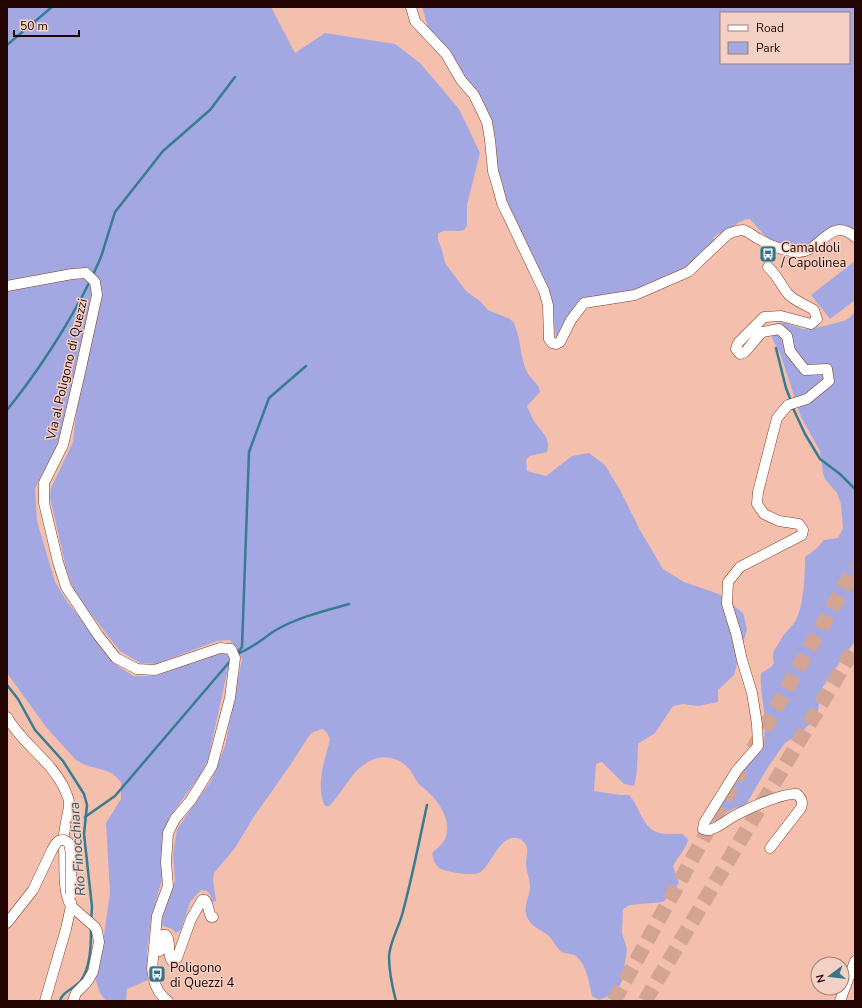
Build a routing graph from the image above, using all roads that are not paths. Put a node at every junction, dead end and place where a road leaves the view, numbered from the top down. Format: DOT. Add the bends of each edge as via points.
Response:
graph roads {
  1 [pos="411,7"];
  2 [pos="855,237"];
  3 [pos="768,267"];
  4 [pos="7,286"];
  5 [pos="7,717"];
  6 [pos="770,848"];
  7 [pos="74,908"];
  8 [pos="213,917"];
  9 [pos="7,923"];
  10 [pos="855,961"];
  11 [pos="152,969"];
  12 [pos="45,1001"];
  13 [pos="73,1001"];
  14 [pos="168,1001"];
  15 [pos="840,1001"];
  1 -- 2 [label="street" via="415,21 446,54 461,80 474,95 487,122 492,171 502,203 544,291 548,305 549,339 552,343 560,342 570,320 584,303 635,295 688,272 728,234 736,231 744,230 770,246 790,252 803,252 831,232 840,229"];
  3 -- 6 [label="street" via="776,274 791,297 814,310 817,319 811,324 781,316 764,318 738,343 736,349 740,354 745,352 762,332 779,329 787,336 790,351 805,370 827,370 829,381 808,399 788,405 777,418 758,492 757,504 764,514 780,521 799,524 803,530 802,535 740,568 728,582 727,604 752,693 758,746 736,770 704,823 703,829 712,830 750,809 786,795 798,794 802,798 801,808"];
  4 -- 11 [label="street, Via al Poligono di Quezzi" via="86,273 95,282 97,295 63,445 44,483 44,503 66,587 116,658 137,669 155,670 220,648 231,649 235,658 230,698 212,766 168,833 168,886 157,916"];
  5 -- 7 [label="street" via="21,737 61,782 69,801 64,840 66,889 68,900"];
  7 -- 9 [label="street, bridge" via="69,843 60,840 52,850 34,890"];
  7 -- 12 [label="street"];
  7 -- 13 [label="street" via="97,931 99,942 93,972"];
  8 -- 11 [label="street" via="205,900 202,900 191,919 177,958 172,961 170,958 168,937 163,935 157,967"];
  10 -- 15 [label="street"];
  11 -- 14 [label="street, Via al Poligono di Quezzi" via="158,992"];
}
